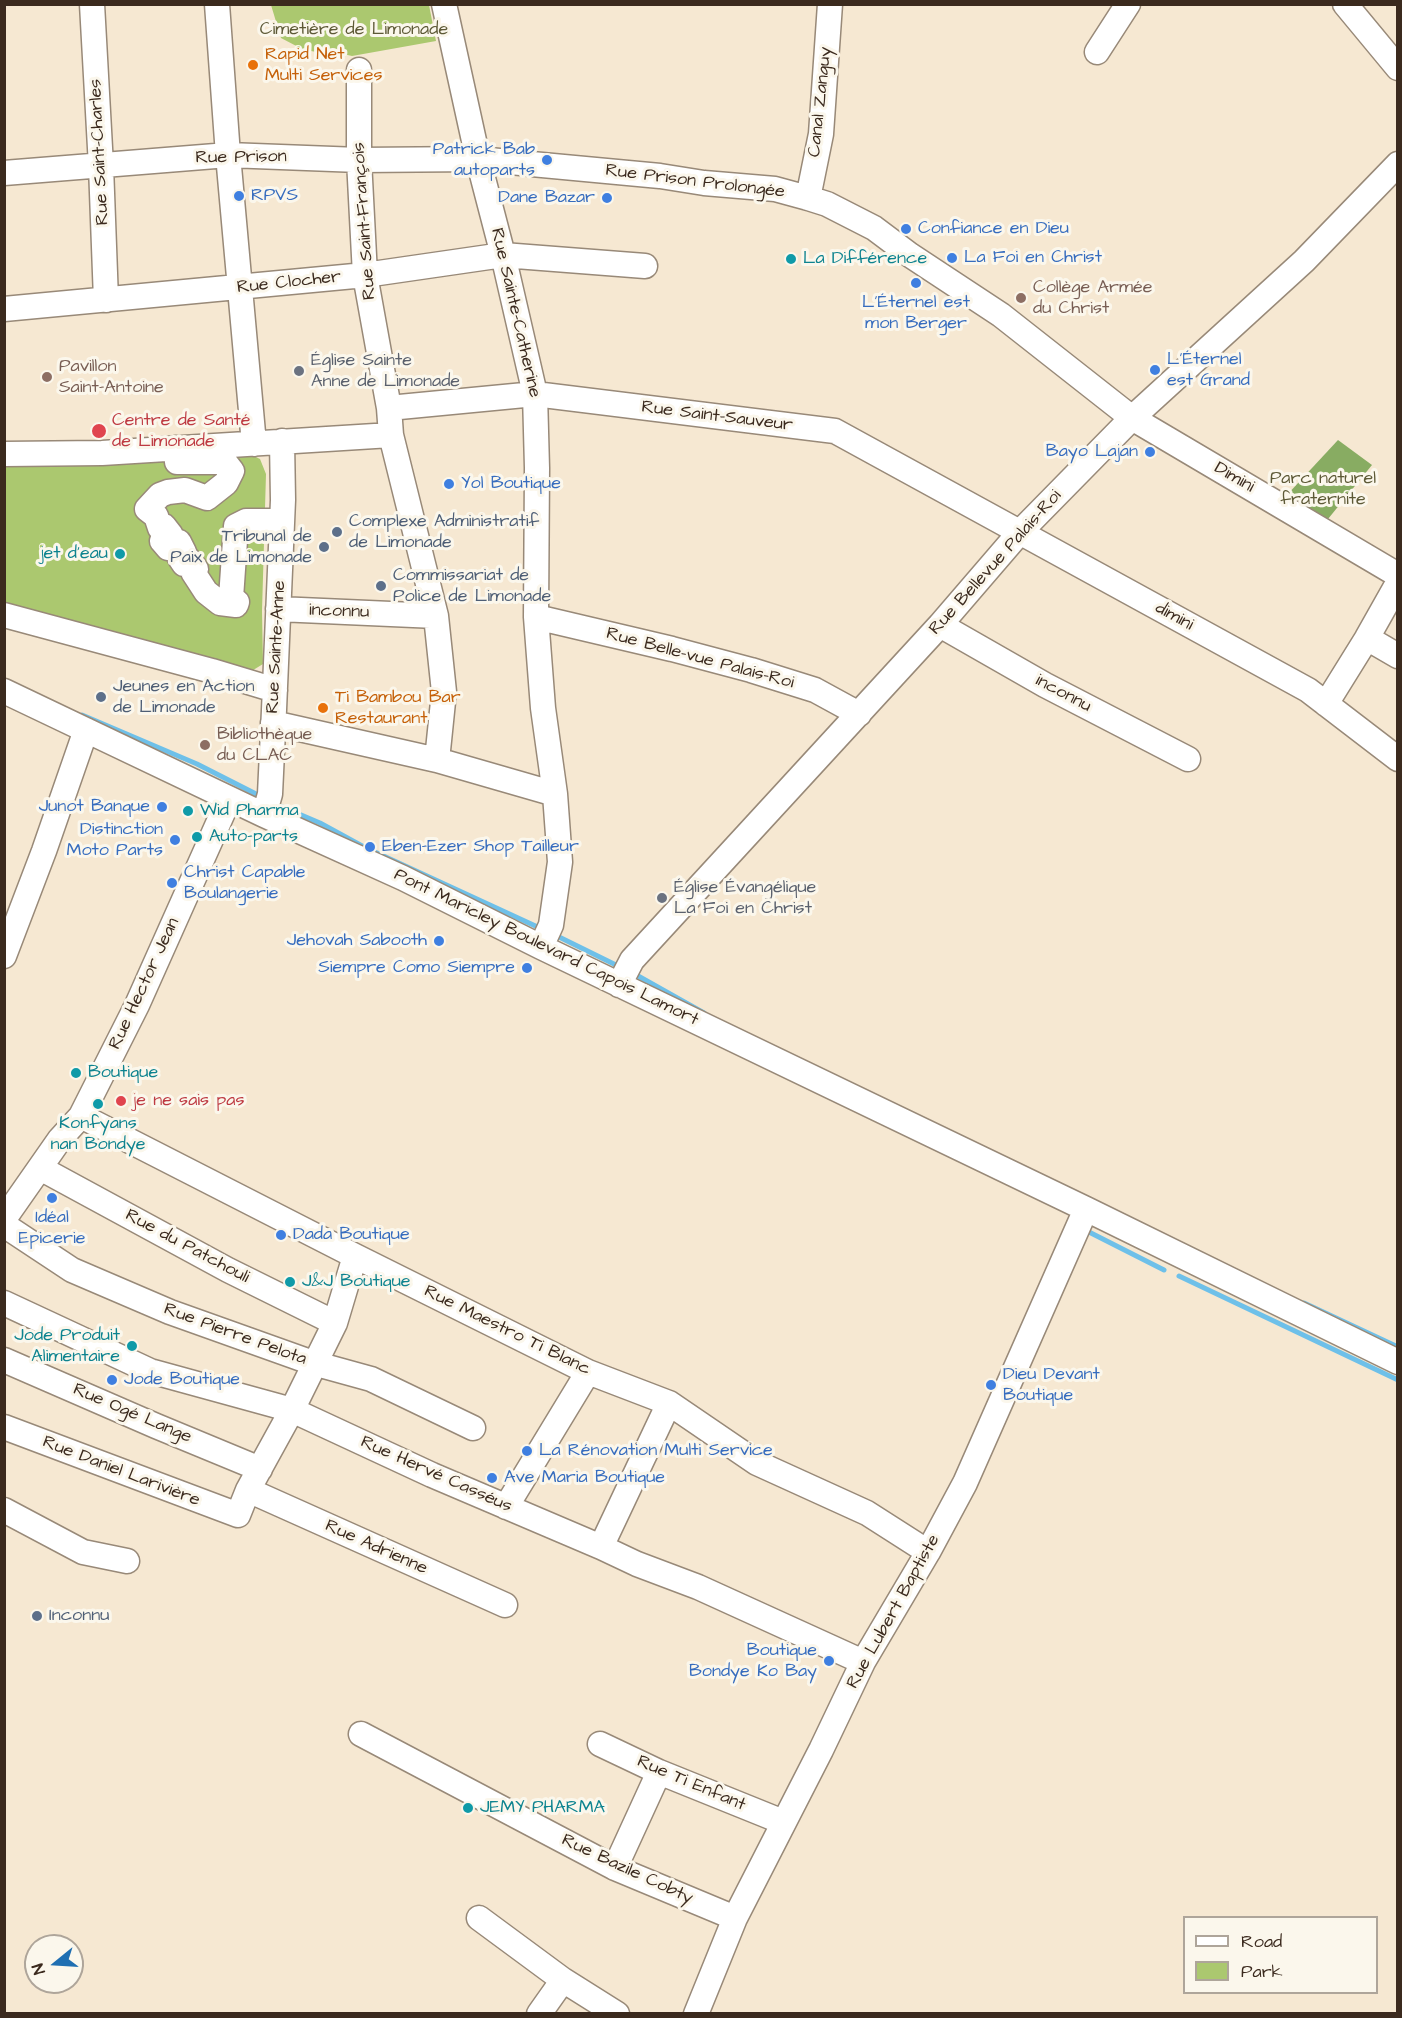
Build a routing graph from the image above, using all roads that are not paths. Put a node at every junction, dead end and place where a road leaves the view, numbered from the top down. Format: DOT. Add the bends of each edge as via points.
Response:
graph roads {
  1 [pos="92,4"];
  2 [pos="217,4"];
  3 [pos="444,4"];
  4 [pos="830,4"];
  5 [pos="1128,4"];
  6 [pos="1345,4"];
  7 [pos="1098,52"];
  8 [pos="1398,68"];
  9 [pos="359,70"];
  10 [pos="228,155"];
  11 [pos="478,159"];
  12 [pos="359,160"];
  13 [pos="1398,164"];
  14 [pos="101,166"];
  15 [pos="4,173"];
  16 [pos="808,198"];
  17 [pos="503,255"];
  18 [pos="645,266"];
  19 [pos="365,275"];
  20 [pos="241,288"];
  21 [pos="106,300"];
  22 [pos="4,309"];
  23 [pos="535,394"];
  24 [pos="389,408"];
  25 [pos="1132,418"];
  26 [pos="391,435"];
  27 [pos="282,441"];
  28 [pos="254,444"];
  29 [pos="176,448"];
  30 [pos="4,454"];
  31 [pos="282,520"];
  32 [pos="1020,532"];
  33 [pos="1398,575"];
  34 [pos="1398,583"];
  35 [pos="279,609"];
  36 [pos="4,615"];
  37 [pos="436,615"];
  38 [pos="536,617"];
  39 [pos="940,625"];
  40 [pos="1367,638"];
  41 [pos="1398,656"];
  42 [pos="4,691"];
  43 [pos="1326,704"];
  44 [pos="270,708"];
  45 [pos="859,714"];
  46 [pos="86,730"];
  47 [pos="1188,759"];
  48 [pos="1398,759"];
  49 [pos="437,760"];
  50 [pos="555,794"];
  51 [pos="230,799"];
  52 [pos="267,805"];
  53 [pos="546,936"];
  54 [pos="4,956"];
  55 [pos="624,974"];
  56 [pos="81,1116"];
  57 [pos="40,1168"];
  58 [pos="1086,1209"];
  59 [pos="4,1219"];
  60 [pos="4,1225"];
  61 [pos="355,1256"];
  62 [pos="4,1303"];
  63 [pos="334,1323"];
  64 [pos="4,1360"];
  65 [pos="1398,1362"];
  66 [pos="313,1363"];
  67 [pos="588,1372"];
  68 [pos="669,1403"];
  69 [pos="292,1410"];
  70 [pos="4,1427"];
  71 [pos="473,1428"];
  72 [pos="260,1469"];
  73 [pos="248,1490"];
  74 [pos="506,1507"];
  75 [pos="4,1510"];
  76 [pos="601,1547"];
  77 [pos="928,1552"];
  78 [pos="128,1561"];
  79 [pos="505,1605"];
  80 [pos="863,1662"];
  81 [pos="362,1734"];
  82 [pos="600,1744"];
  83 [pos="659,1772"];
  84 [pos="783,1822"];
  85 [pos="615,1868"];
  86 [pos="479,1918"];
  87 [pos="735,1918"];
  88 [pos="563,1980"];
  89 [pos="538,2013"];
  90 [pos="617,2013"];
  91 [pos="696,2013"];
  1 -- 14 [label="street, Rue Saint-Charles"];
  2 -- 10 [label="street"];
  3 -- 11 [label="street, Rue Sainte-Catherine"];
  4 -- 16 [label="street, Canal Zanguy" via="821,134"];
  5 -- 7 [label="street"];
  6 -- 8 [label="street"];
  9 -- 12 [label="street, Rue Saint-François"];
  10 -- 12 [label="street, Rue Prison"];
  10 -- 14 [label="street, Rue Prison"];
  10 -- 20 [label="street"];
  11 -- 12 [label="street, Rue Prison"];
  11 -- 16 [label="street, Rue Prison Prolongée" via="775,189"];
  11 -- 17 [label="street, Rue Sainte-Catherine"];
  12 -- 19 [label="street, Rue Saint-François"];
  13 -- 25 [label="street, Rue Bellevue Palais-Roi" via="1304,261"];
  14 -- 15 [label="street, Rue Prison"];
  14 -- 21 [label="street, Rue Saint-Charles"];
  16 -- 25 [label="street, Rue Prison Prolongée" via="874,228 1001,315"];
  17 -- 18 [label="street, Rue Clocher"];
  17 -- 19 [label="street, Rue Clocher"];
  17 -- 23 [label="street, Rue Sainte-Catherine"];
  19 -- 20 [label="street, Rue Clocher"];
  19 -- 24 [label="street, Rue Saint-François"];
  20 -- 21 [label="street, Rue Clocher"];
  20 -- 28 [label="street"];
  21 -- 22 [label="street, Rue Clocher"];
  23 -- 24 [label="street, Rue Saint-Sauveur"];
  23 -- 32 [label="street, Rue Saint-Sauveur" via="835,431"];
  23 -- 38 [label="street, Rue Sainte-Catherine"];
  24 -- 26 [label="street, Rue Saint-François"];
  25 -- 32 [label="street, Rue Bellevue Palais-Roi"];
  25 -- 33 [label="street, Dimini"];
  26 -- 27 [label="street"];
  26 -- 37 [label="street, Rue Saint-François"];
  27 -- 28 [label="street"];
  27 -- 31 [label="street, Rue Sainte-Anne"];
  28 -- 29 [label="street"];
  29 -- 30 [label="street"];
  29 -- 31 [label="street" via="177,462 225,462 232,471 226,483 207,498 185,490 168,492 147,509 156,516 160,528 164,526 171,535 162,541 168,549 179,542 184,564 189,560 206,592 220,603 237,602 231,598 236,526 246,521"];
  31 -- 35 [label="street, Rue Sainte-Anne"];
  32 -- 39 [label="street, Rue Bellevue Palais-Roi"];
  32 -- 43 [label="street, dimini" via="1308,690"];
  34 -- 40 [label="street"];
  35 -- 37 [label="street, inconnu"];
  35 -- 44 [label="street, Rue Sainte-Anne"];
  36 -- 44 [label="street" via="212,670"];
  37 -- 49 [label="street, Rue Saint-François" via="444,692"];
  38 -- 45 [label="street, Rue Belle-vue Palais-Roi" via="751,670 815,690"];
  38 -- 50 [label="street, Rue Sainte-Catherine"];
  39 -- 45 [label="street, Rue Bellevue Palais-Roi"];
  39 -- 47 [label="street, inconnu"];
  40 -- 41 [label="street"];
  40 -- 43 [label="street"];
  42 -- 46 [label="street, Pont Maricley Boulevard Capois Lamort"];
  43 -- 48 [label="street, dimini"];
  44 -- 49 [label="street"];
  44 -- 52 [label="street, Rue Sainte-Anne"];
  45 -- 55 [label="street, Rue Bellevue Palais-Roi"];
  46 -- 51 [label="street, Pont Maricley Boulevard Capois Lamort"];
  46 -- 54 [label="street"];
  49 -- 50 [label="street"];
  50 -- 53 [label="street, Rue Sainte-Catherine" via="560,862"];
  51 -- 52 [label="street, Pont Maricley Boulevard Capois Lamort"];
  51 -- 56 [label="street, Rue Hector Jean"];
  52 -- 53 [label="street, Pont Maricley Boulevard Capois Lamort" via="403,878"];
  53 -- 55 [label="street, Pont Maricley Boulevard Capois Lamort"];
  55 -- 58 [label="street, Pont Maricley Boulevard Capois Lamort"];
  56 -- 57 [label="street, Rue Hector Jean"];
  56 -- 61 [label="street, Rue Maestro Ti Blanc"];
  57 -- 59 [label="street, Rue Hector Jean"];
  57 -- 63 [label="street, Rue du Patchouli"];
  58 -- 65 [label="street, Pont Maricley Boulevard Capois Lamort"];
  58 -- 77 [label="street, Rue Lubert Baptiste" via="965,1483"];
  60 -- 66 [label="street, Rue Pierre Pelota" via="72,1270 170,1312"];
  61 -- 63 [label="street"];
  61 -- 67 [label="street, Rue Maestro Ti Blanc"];
  62 -- 69 [label="street, Rue Hervé Casséus" via="150,1371"];
  63 -- 66 [label="street"];
  64 -- 72 [label="street, Rue Ogé Lange"];
  66 -- 69 [label="street"];
  66 -- 71 [label="street, Rue Pierre Pelota" via="371,1379"];
  67 -- 68 [label="street, Rue Maestro Ti Blanc"];
  67 -- 74 [label="street"];
  68 -- 76 [label="street"];
  68 -- 77 [label="street, Rue Maestro Ti Blanc" via="757,1463 867,1513"];
  69 -- 72 [label="street"];
  69 -- 74 [label="street, Rue Hervé Casséus"];
  70 -- 73 [label="street, Rue Daniel Larivière" via="238,1515"];
  72 -- 73 [label="street"];
  73 -- 79 [label="street, Rue Adrienne"];
  74 -- 76 [label="street, Rue Hervé Casséus"];
  75 -- 78 [label="street" via="83,1552"];
  76 -- 80 [label="street, Rue Hervé Casséus"];
  77 -- 80 [label="street, Rue Lubert Baptiste"];
  80 -- 84 [label="street, Rue Lubert Baptiste"];
  81 -- 85 [label="street, Rue Bazile Cobty"];
  82 -- 83 [label="street, Rue Ti Enfant"];
  83 -- 84 [label="street, Rue Ti Enfant"];
  83 -- 85 [label="street"];
  84 -- 87 [label="street, Rue Lubert Baptiste"];
  85 -- 87 [label="street, Rue Bazile Cobty"];
  86 -- 88 [label="street"];
  87 -- 91 [label="street, Rue Lubert Baptiste"];
  88 -- 89 [label="street"];
  88 -- 90 [label="street"];
}
